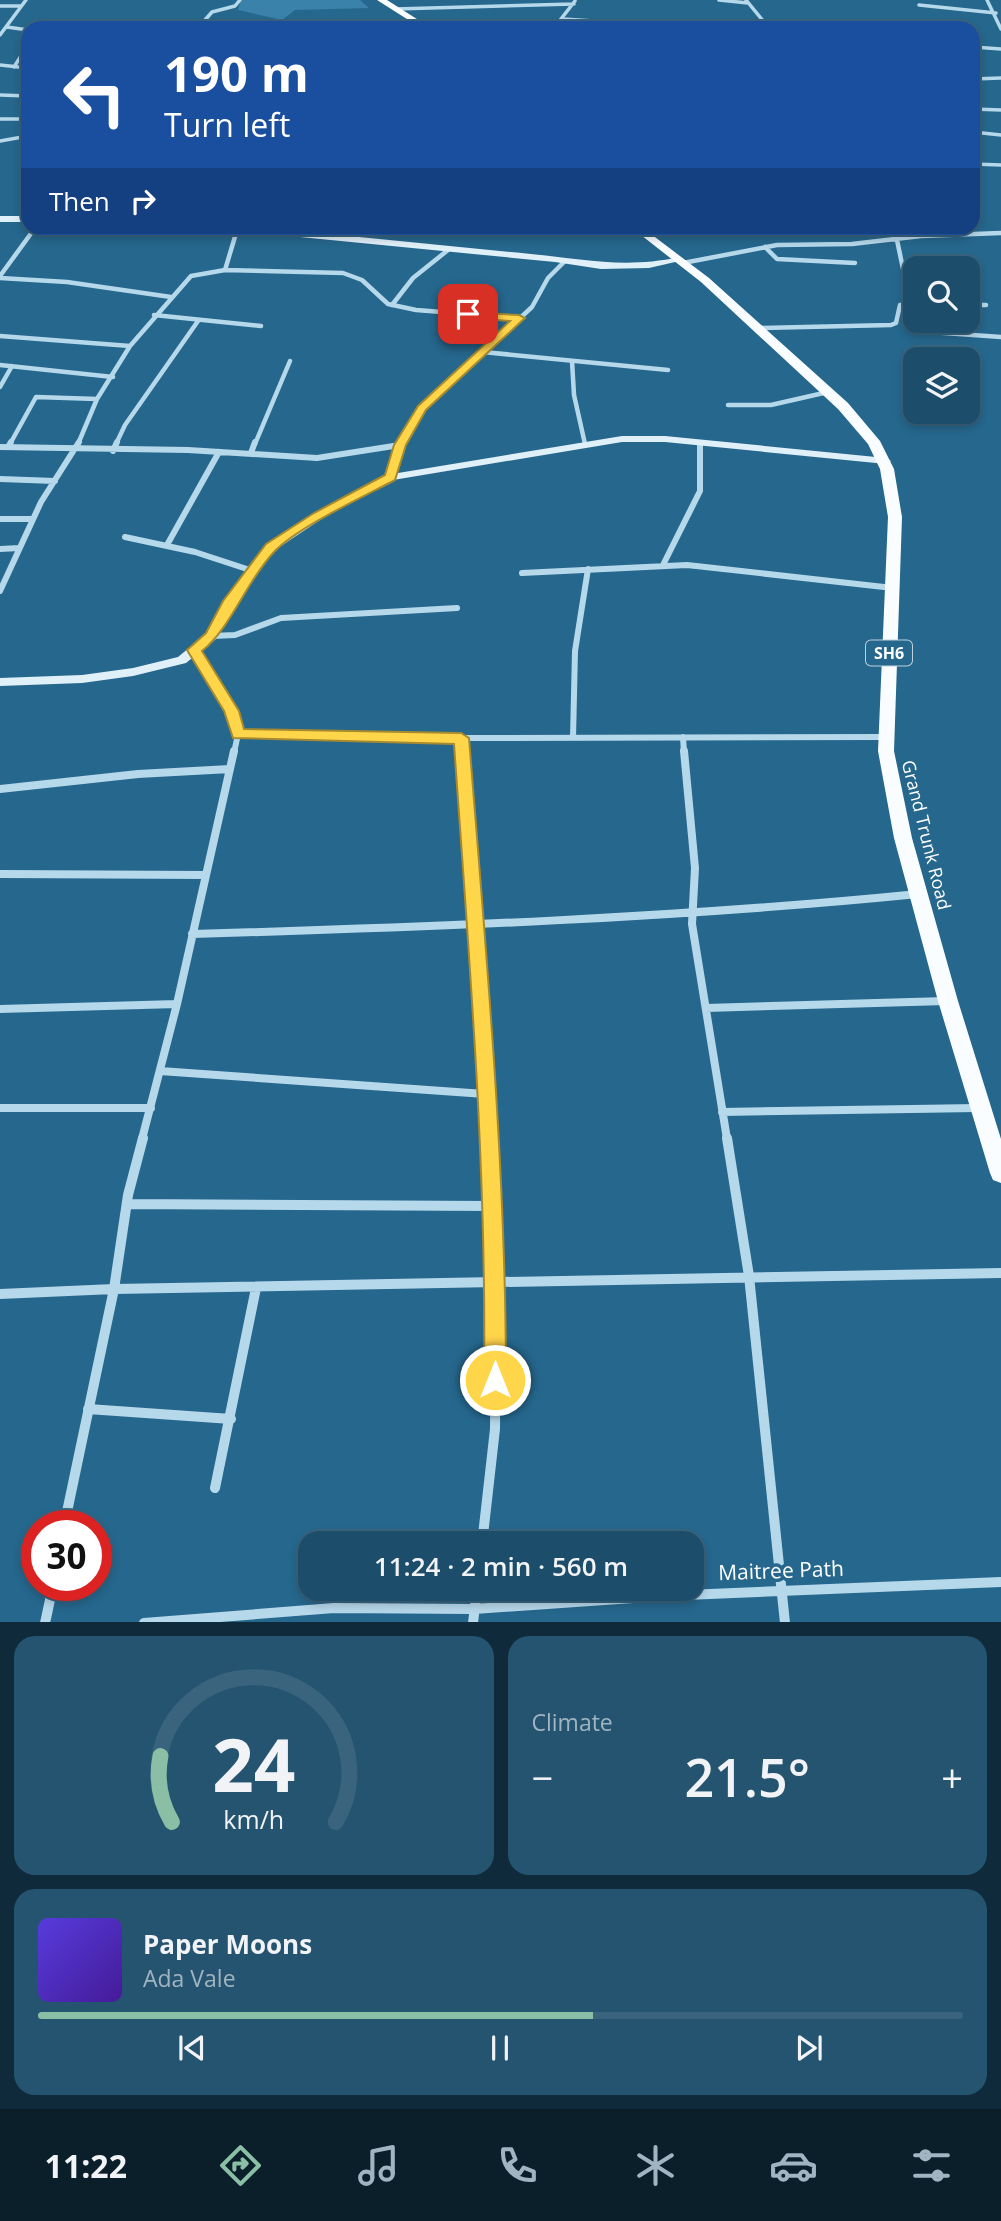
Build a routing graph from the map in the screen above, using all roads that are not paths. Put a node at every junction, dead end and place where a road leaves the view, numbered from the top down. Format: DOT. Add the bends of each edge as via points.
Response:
graph roads {
  1 [pos="26,0"];
  2 [pos="240,0"];
  3 [pos="381,0"];
  4 [pos="719,0"];
  5 [pos="987,0"];
  6 [pos="747,1"];
  7 [pos="575,2"];
  8 [pos="919,5"];
  9 [pos="0,6"];
  10 [pos="21,6"];
  11 [pos="395,9"];
  12 [pos="996,13"];
  13 [pos="563,19"];
  14 [pos="204,21"];
  15 [pos="415,21"];
  16 [pos="594,21"];
  17 [pos="763,21"];
  18 [pos="7,27"];
  19 [pos="21,29"];
  20 [pos="1001,29"];
  21 [pos="0,35"];
  22 [pos="980,48"];
  23 [pos="1001,49"];
  24 [pos="21,57"];
  25 [pos="0,65"];
  26 [pos="15,67"];
  27 [pos="21,67"];
  28 [pos="1001,78"];
  29 [pos="980,79"];
  30 [pos="0,96"];
  31 [pos="21,96"];
  32 [pos="980,109"];
  33 [pos="1001,110"];
  34 [pos="0,119"];
  35 [pos="21,120"];
  36 [pos="980,133"];
  37 [pos="1001,135"];
  38 [pos="21,137"];
  39 [pos="0,141"];
  40 [pos="980,164"];
  41 [pos="1001,165"];
  42 [pos="0,219"];
  43 [pos="21,219"];
  44 [pos="1001,233"];
  45 [pos="980,234"];
  46 [pos="30,235"];
  47 [pos="236,235"];
  48 [pos="327,235"];
  49 [pos="646,235"];
  50 [pos="971,235"];
  51 [pos="897,240"];
  52 [pos="765,247"];
  53 [pos="448,250"];
  54 [pos="565,261"];
  55 [pos="681,261"];
  56 [pos="855,263"];
  57 [pos="903,264"];
  58 [pos="225,270"];
  59 [pos="0,277"];
  60 [pos="171,297"];
  61 [pos="392,305"];
  62 [pos="903,305"];
  63 [pos="980,305"];
  64 [pos="986,305"];
  65 [pos="154,315"];
  66 [pos="519,318"];
  67 [pos="198,321"];
  68 [pos="261,326"];
  69 [pos="758,328"];
  70 [pos="944,333"];
  71 [pos="0,336"];
  72 [pos="1001,337"];
  73 [pos="130,346"];
  74 [pos="483,352"];
  75 [pos="572,360"];
  76 [pos="289,361"];
  77 [pos="0,365"];
  78 [pos="12,366"];
  79 [pos="668,370"];
  80 [pos="113,377"];
  81 [pos="0,387"];
  82 [pos="828,392"];
  83 [pos="97,399"];
  84 [pos="728,405"];
  85 [pos="700,443"];
  86 [pos="585,444"];
  87 [pos="400,445"];
  88 [pos="0,447"];
  89 [pos="8,447"];
  90 [pos="76,450"];
  91 [pos="113,451"];
  92 [pos="219,452"];
  93 [pos="251,453"];
  94 [pos="886,461"];
  95 [pos="390,477"];
  96 [pos="0,479"];
  97 [pos="55,481"];
  98 [pos="0,519"];
  99 [pos="33,519"];
  100 [pos="125,537"];
  101 [pos="167,545"];
  102 [pos="19,548"];
  103 [pos="0,549"];
  104 [pos="663,565"];
  105 [pos="587,569"];
  106 [pos="253,571"];
  107 [pos="522,573"];
  108 [pos="1,582"];
  109 [pos="893,588"];
  110 [pos="0,591"];
  111 [pos="457,608"];
  112 [pos="212,636"];
  113 [pos="194,650"];
  114 [pos="0,682"];
  115 [pos="238,734"];
  116 [pos="683,737"];
  117 [pos="886,737"];
  118 [pos="461,738"];
  119 [pos="573,738"];
  120 [pos="230,769"];
  121 [pos="0,789"];
  122 [pos="0,874"];
  123 [pos="206,875"];
  124 [pos="920,894"];
  125 [pos="693,910"];
  126 [pos="476,926"];
  127 [pos="192,934"];
  128 [pos="948,1001"];
  129 [pos="177,1004"];
  130 [pos="706,1008"];
  131 [pos="0,1009"];
  132 [pos="160,1071"];
  133 [pos="485,1094"];
  134 [pos="0,1108"];
  135 [pos="151,1108"];
  136 [pos="981,1108"];
  137 [pos="722,1112"];
  138 [pos="1001,1173"];
  139 [pos="127,1204"];
  140 [pos="491,1206"];
  141 [pos="1001,1273"];
  142 [pos="749,1276"];
  143 [pos="496,1284"];
  144 [pos="256,1287"];
  145 [pos="114,1289"];
  146 [pos="0,1294"];
  147 [pos="88,1409"];
  148 [pos="232,1419"];
  149 [pos="215,1489"];
  150 [pos="67,1510"];
  151 [pos="483,1531"];
  152 [pos="1001,1582"];
  153 [pos="780,1591"];
  154 [pos="49,1601"];
  155 [pos="475,1601"];
  156 [pos="474,1609"];
  157 [pos="45,1622"];
  158 [pos="144,1622"];
  159 [pos="474,1622"];
  160 [pos="785,1622"];
  1 -- 10 [label="street"];
  2 -- 14 [label="street" via="235,6 212,12"];
  3 -- 11 [label="main road"];
  4 -- 6 [label="street"];
  5 -- 12 [label="street"];
  6 -- 17 [label="street"];
  7 -- 11 [label="street"];
  7 -- 13 [label="street"];
  8 -- 12 [label="street"];
  9 -- 10 [label="street"];
  10 -- 18 [label="street"];
  11 -- 15 [label="main road"];
  12 -- 20 [label="street"];
  13 -- 16 [label="street"];
  18 -- 19 [label="street"];
  18 -- 21 [label="street"];
  22 -- 23 [label="street"];
  24 -- 26 [label="street"];
  25 -- 26 [label="street"];
  26 -- 27 [label="street"];
  28 -- 29 [label="street"];
  30 -- 31 [label="street"];
  32 -- 33 [label="street"];
  34 -- 35 [label="street"];
  36 -- 37 [label="street"];
  38 -- 39 [label="street"];
  40 -- 41 [label="street"];
  42 -- 43 [label="street"];
  44 -- 45 [label="street"];
  46 -- 59 [label="street"];
  47 -- 58 [label="street"];
  48 -- 53 [label="street"];
  49 -- 55 [label="main road, Grand Trunk Road / SH6"];
  50 -- 51 [label="street"];
  51 -- 52 [label="street"];
  51 -- 57 [label="street"];
  52 -- 55 [label="street"];
  52 -- 56 [label="street" via="777,259"];
  53 -- 54 [label="street"];
  53 -- 61 [label="street" via="413,278"];
  54 -- 55 [label="street" via="582,265"];
  54 -- 66 [label="street" via="545,278 539,298"];
  55 -- 69 [label="main road, Grand Trunk Road / SH6"];
  58 -- 60 [label="street" via="191,276"];
  58 -- 61 [label="street" via="343,273 362,280"];
  59 -- 60 [label="street"];
  60 -- 65 [label="street"];
  61 -- 66 [label="street"];
  62 -- 69 [label="street" via="891,325"];
  63 -- 64 [label="street"];
  65 -- 67 [label="street"];
  65 -- 73 [label="street"];
  66 -- 74 [label="street"];
  67 -- 68 [label="street"];
  67 -- 91 [label="street" via="125,425"];
  69 -- 82 [label="main road, Grand Trunk Road / SH6"];
  70 -- 72 [label="street"];
  71 -- 73 [label="street"];
  73 -- 80 [label="street"];
  74 -- 75 [label="street"];
  74 -- 87 [label="street" via="422,408"];
  75 -- 79 [label="street"];
  75 -- 86 [label="street"];
  76 -- 93 [label="street"];
  77 -- 78 [label="street"];
  78 -- 80 [label="street"];
  78 -- 81 [label="street"];
  80 -- 83 [label="street"];
  82 -- 84 [label="street" via="771,405"];
  82 -- 94 [label="main road, Grand Trunk Road / SH6" via="864,427"];
  83 -- 89 [label="street" via="36,397"];
  83 -- 90 [label="street"];
  85 -- 86 [label="street" via="622,439"];
  85 -- 94 [label="street"];
  85 -- 104 [label="street" via="700,491"];
  86 -- 95 [label="street"];
  87 -- 93 [label="street" via="317,458"];
  87 -- 95 [label="street"];
  88 -- 89 [label="street"];
  89 -- 90 [label="street"];
  90 -- 91 [label="street"];
  90 -- 97 [label="street"];
  91 -- 92 [label="street"];
  92 -- 93 [label="street"];
  92 -- 101 [label="street"];
  94 -- 109 [label="main road, Grand Trunk Road / SH6" via="894,495"];
  95 -- 106 [label="street" via="271,547"];
  96 -- 97 [label="street"];
  97 -- 99 [label="street"];
  98 -- 99 [label="street"];
  99 -- 102 [label="street"];
  100 -- 101 [label="street"];
  101 -- 106 [label="street"];
  102 -- 103 [label="street"];
  102 -- 108 [label="street"];
  104 -- 105 [label="street"];
  104 -- 109 [label="street"];
  105 -- 107 [label="street"];
  105 -- 119 [label="street" via="575,651"];
  106 -- 112 [label="street"];
  108 -- 110 [label="street"];
  109 -- 117 [label="main road, Grand Trunk Road / SH6"];
  111 -- 112 [label="street" via="281,618 235,635"];
  112 -- 113 [label="street"];
  113 -- 114 [label="street" via="183,660 133,672"];
  113 -- 115 [label="street" via="232,711"];
  115 -- 118 [label="street"];
  115 -- 120 [label="street"];
  116 -- 117 [label="street"];
  116 -- 119 [label="street"];
  116 -- 125 [label="street" via="695,868"];
  117 -- 124 [label="main road, Grand Trunk Road / SH6" via="903,838"];
  118 -- 119 [label="street"];
  118 -- 126 [label="street"];
  120 -- 121 [label="street"];
  120 -- 123 [label="street"];
  122 -- 123 [label="street"];
  123 -- 127 [label="street"];
  124 -- 125 [label="street"];
  124 -- 128 [label="main road, Grand Trunk Road / SH6"];
  125 -- 126 [label="street"];
  125 -- 130 [label="street"];
  126 -- 127 [label="street"];
  126 -- 133 [label="street"];
  127 -- 129 [label="street"];
  128 -- 130 [label="street"];
  128 -- 136 [label="main road, Grand Trunk Road / SH6"];
  129 -- 131 [label="street"];
  129 -- 132 [label="street"];
  130 -- 137 [label="street"];
  132 -- 133 [label="street"];
  132 -- 135 [label="street"];
  133 -- 140 [label="street"];
  134 -- 135 [label="street"];
  135 -- 139 [label="street"];
  136 -- 137 [label="street"];
  136 -- 138 [label="main road, Grand Trunk Road / SH6"];
  137 -- 142 [label="street"];
  139 -- 140 [label="street"];
  139 -- 145 [label="street"];
  140 -- 143 [label="street"];
  141 -- 142 [label="street"];
  142 -- 143 [label="street"];
  142 -- 153 [label="street"];
  143 -- 144 [label="street"];
  143 -- 151 [label="street" via="495,1429"];
  144 -- 145 [label="street"];
  144 -- 148 [label="street"];
  145 -- 146 [label="street"];
  145 -- 147 [label="street"];
  147 -- 148 [label="street"];
  147 -- 150 [label="street"];
  148 -- 149 [label="street"];
  152 -- 153 [label="street, Maitree Path"];
  153 -- 156 [label="street, Maitree Path"];
  153 -- 160 [label="street"];
  154 -- 157 [label="street"];
  155 -- 156 [label="street"];
  156 -- 158 [label="street, Maitree Path" via="334,1608"];
  156 -- 159 [label="street"];
}
